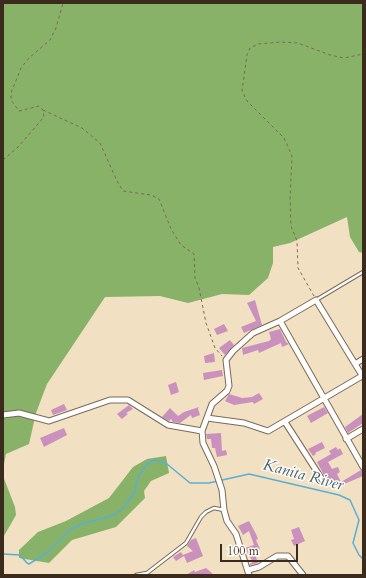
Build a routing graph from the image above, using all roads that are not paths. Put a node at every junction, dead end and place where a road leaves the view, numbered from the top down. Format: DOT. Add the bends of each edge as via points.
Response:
graph roads {
  1 [pos="363,272"];
  2 [pos="316,300"];
  3 [pos="280,321"];
  4 [pos="363,359"];
  5 [pos="355,364"];
  6 [pos="363,377"];
  7 [pos="323,400"];
  8 [pos="3,415"];
  9 [pos="207,418"];
  10 [pos="286,422"];
  11 [pos="363,429"];
  12 [pos="202,431"];
  13 [pos="346,439"];
  14 [pos="363,467"];
  15 [pos="323,481"];
  16 [pos="224,510"];
  17 [pos="249,573"];
  18 [pos="136,575"];
  19 [pos="303,575"];
  1 -- 2 [label="lane"];
  2 -- 3 [label="street"];
  2 -- 5 [label="street"];
  3 -- 7 [label="street" via="296,346"];
  3 -- 9 [label="street" via="253,333 226,360 229,386 212,404"];
  4 -- 5 [label="street"];
  5 -- 6 [label="street"];
  6 -- 7 [label="street"];
  7 -- 10 [label="street"];
  7 -- 13 [label="street"];
  8 -- 12 [label="street" via="19,413 49,421 110,400 128,400 168,424"];
  9 -- 10 [label="street" via="244,423 268,431"];
  9 -- 12 [label="street"];
  10 -- 15 [label="street"];
  11 -- 13 [label="street"];
  12 -- 16 [label="street" via="203,443 222,490"];
  13 -- 14 [label="street"];
  16 -- 17 [label="street" via="227,521 236,534"];
  16 -- 18 [label="lane" via="214,508 206,512 186,543 147,573"];
  17 -- 19 [label="street" via="277,556 288,556"];
}
